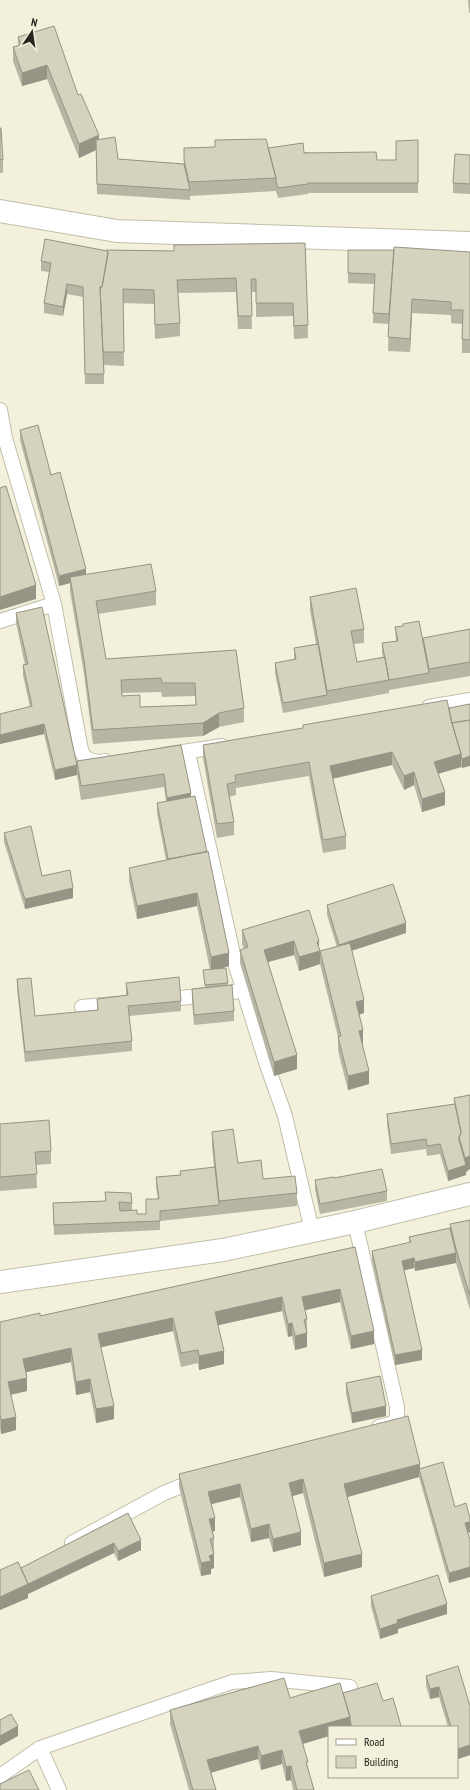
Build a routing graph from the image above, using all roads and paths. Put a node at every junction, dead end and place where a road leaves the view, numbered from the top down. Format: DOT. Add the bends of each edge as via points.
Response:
graph roads {
  1 [pos="0,210"];
  2 [pos="470,243"];
  3 [pos="0,410"];
  4 [pos="54,604"];
  5 [pos="0,621"];
  6 [pos="470,700"];
  7 [pos="415,710"];
  8 [pos="235,744"];
  9 [pos="188,753"];
  10 [pos="148,757"];
  11 [pos="117,760"];
  12 [pos="245,938"];
  13 [pos="230,942"];
  14 [pos="243,990"];
  15 [pos="180,998"];
  16 [pos="127,1003"];
  17 [pos="82,1007"];
  18 [pos="470,1194"];
  19 [pos="355,1222"];
  20 [pos="312,1231"];
  21 [pos="0,1282"];
  22 [pos="367,1430"];
  23 [pos="206,1476"];
  24 [pos="64,1547"];
  25 [pos="350,1687"];
  26 [pos="40,1748"];
  27 [pos="0,1776"];
  28 [pos="59,1790"];
  1 -- 2 [label="street" via="117,231"];
  3 -- 4 [label="lane" via="5,438"];
  4 -- 5 [label="lane"];
  4 -- 11 [label="lane" via="83,757 101,762"];
  6 -- 7 [label="lane"];
  8 -- 9 [label="lane"];
  9 -- 10 [label="lane"];
  9 -- 13 [label="lane"];
  12 -- 13 [label="lane"];
  13 -- 14 [label="lane"];
  14 -- 15 [label="lane"];
  14 -- 20 [label="lane" via="285,1116"];
  16 -- 17 [label="lane"];
  18 -- 19 [label="street"];
  19 -- 20 [label="street"];
  19 -- 22 [label="lane" via="397,1407 397,1418 393,1423"];
  20 -- 21 [label="street" via="223,1250"];
  23 -- 24 [label="lane" via="164,1493"];
  25 -- 26 [label="lane" via="271,1679 232,1682"];
  26 -- 27 [label="lane"];
  26 -- 28 [label="lane"];
}
